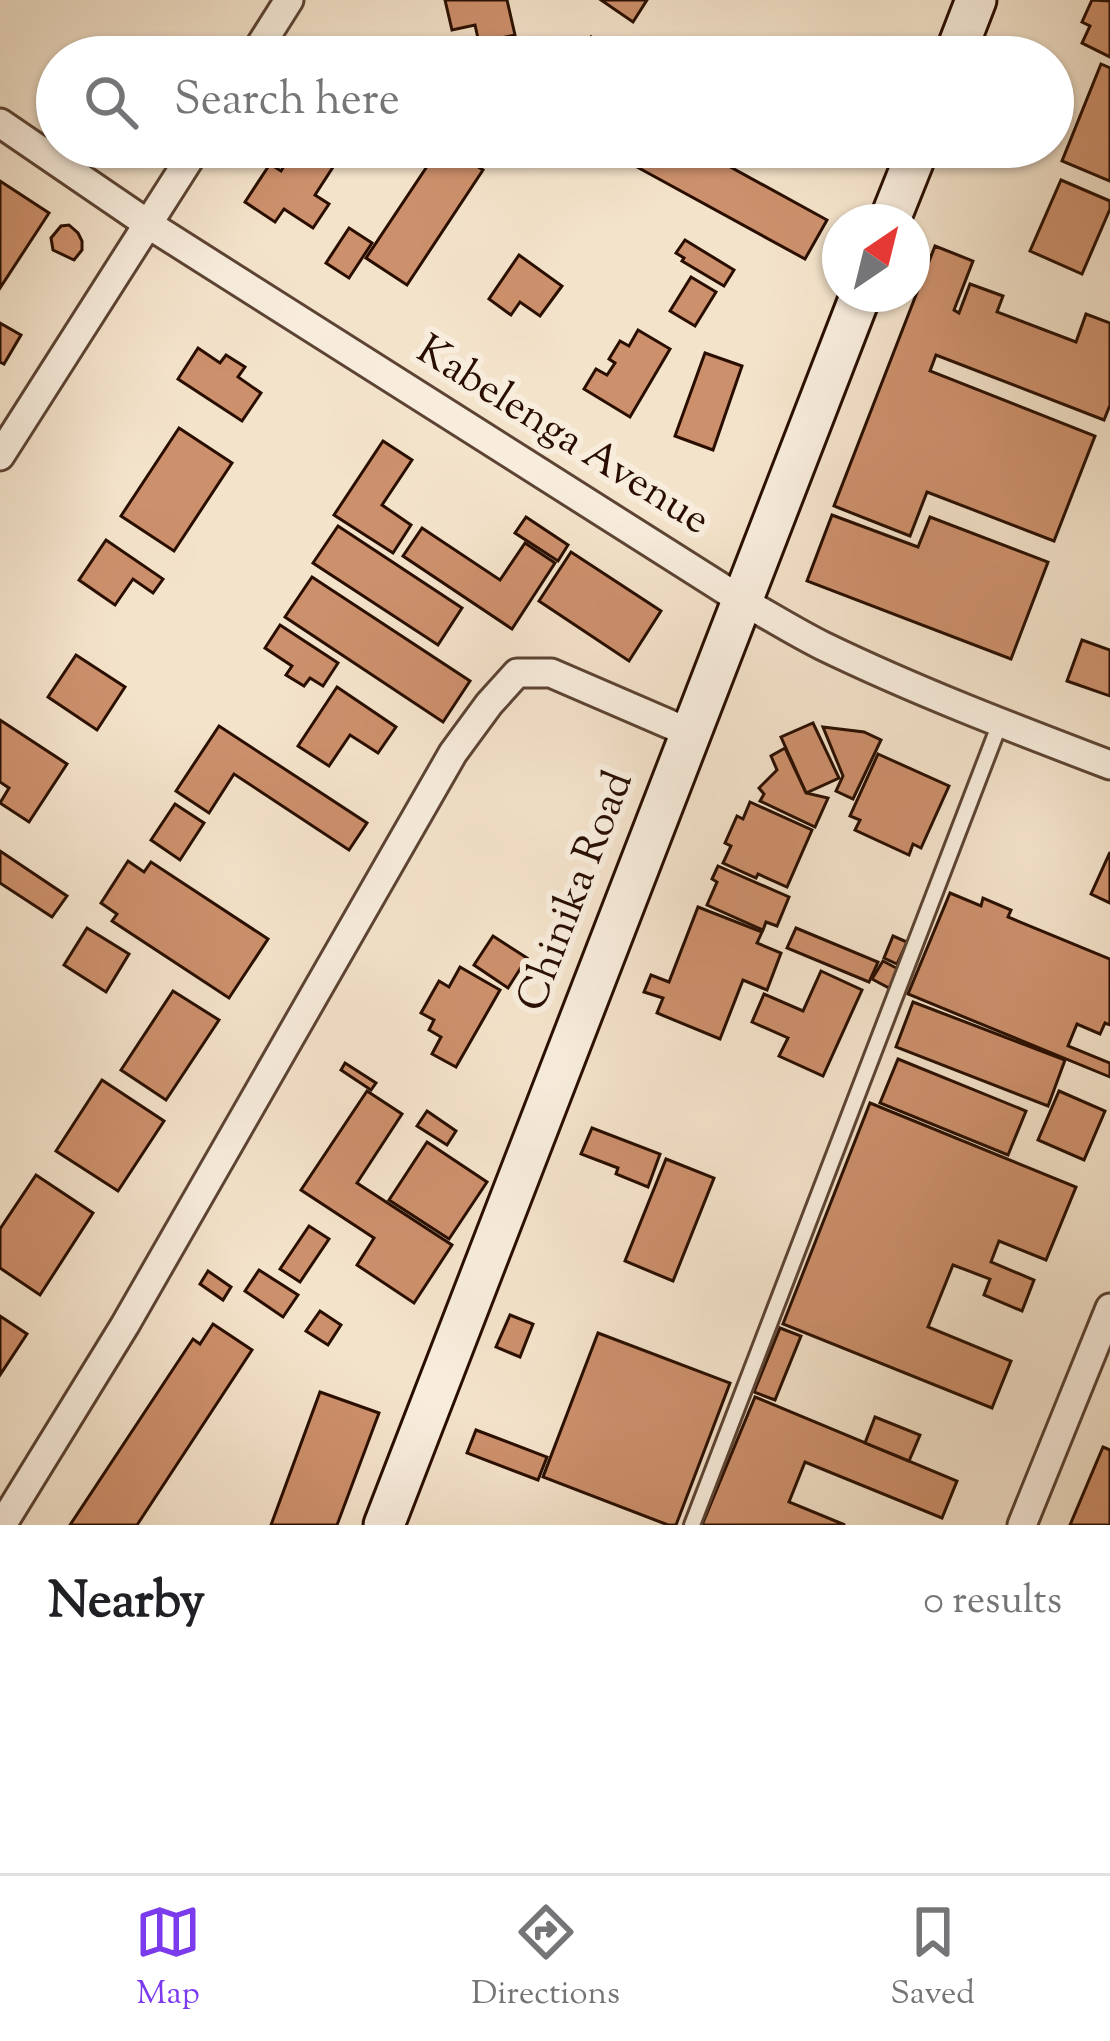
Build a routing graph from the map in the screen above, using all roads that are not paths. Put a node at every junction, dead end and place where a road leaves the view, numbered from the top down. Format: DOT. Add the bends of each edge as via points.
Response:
graph roads {
  1 [pos="290,0"];
  2 [pos="976,0"];
  3 [pos="267,36"];
  4 [pos="962,36"];
  5 [pos="0,123"];
  6 [pos="36,148"];
  7 [pos="66,168"];
  8 [pos="183,168"];
  9 [pos="911,168"];
  10 [pos="896,204"];
  11 [pos="148,224"];
  12 [pos="854,312"];
  13 [pos="0,457"];
  14 [pos="741,600"];
  15 [pos="1000,724"];
  16 [pos="689,734"];
  17 [pos="1110,765"];
  18 [pos="1110,1308"];
  19 [pos="2,1525"];
  20 [pos="384,1525"];
  21 [pos="692,1525"];
  22 [pos="1022,1525"];
  1 -- 3 [label="street"];
  2 -- 4 [label="main road"];
  5 -- 6 [label="street, Kabelenga Avenue"];
  7 -- 11 [label="street, Kabelenga Avenue"];
  8 -- 11 [label="street"];
  9 -- 10 [label="main road"];
  11 -- 13 [label="street"];
  11 -- 14 [label="street, Kabelenga Avenue"];
  12 -- 14 [label="main road, Chinika Road"];
  14 -- 15 [label="street, Kabelenga Avenue" via="821,645"];
  14 -- 16 [label="main road, Chinika Road"];
  15 -- 17 [label="street, Kabelenga Avenue"];
  15 -- 21 [label="lane"];
  16 -- 19 [label="street" via="551,673 517,673 489,704"];
  16 -- 20 [label="main road, Chinika Road"];
  18 -- 22 [label="street"];
}
